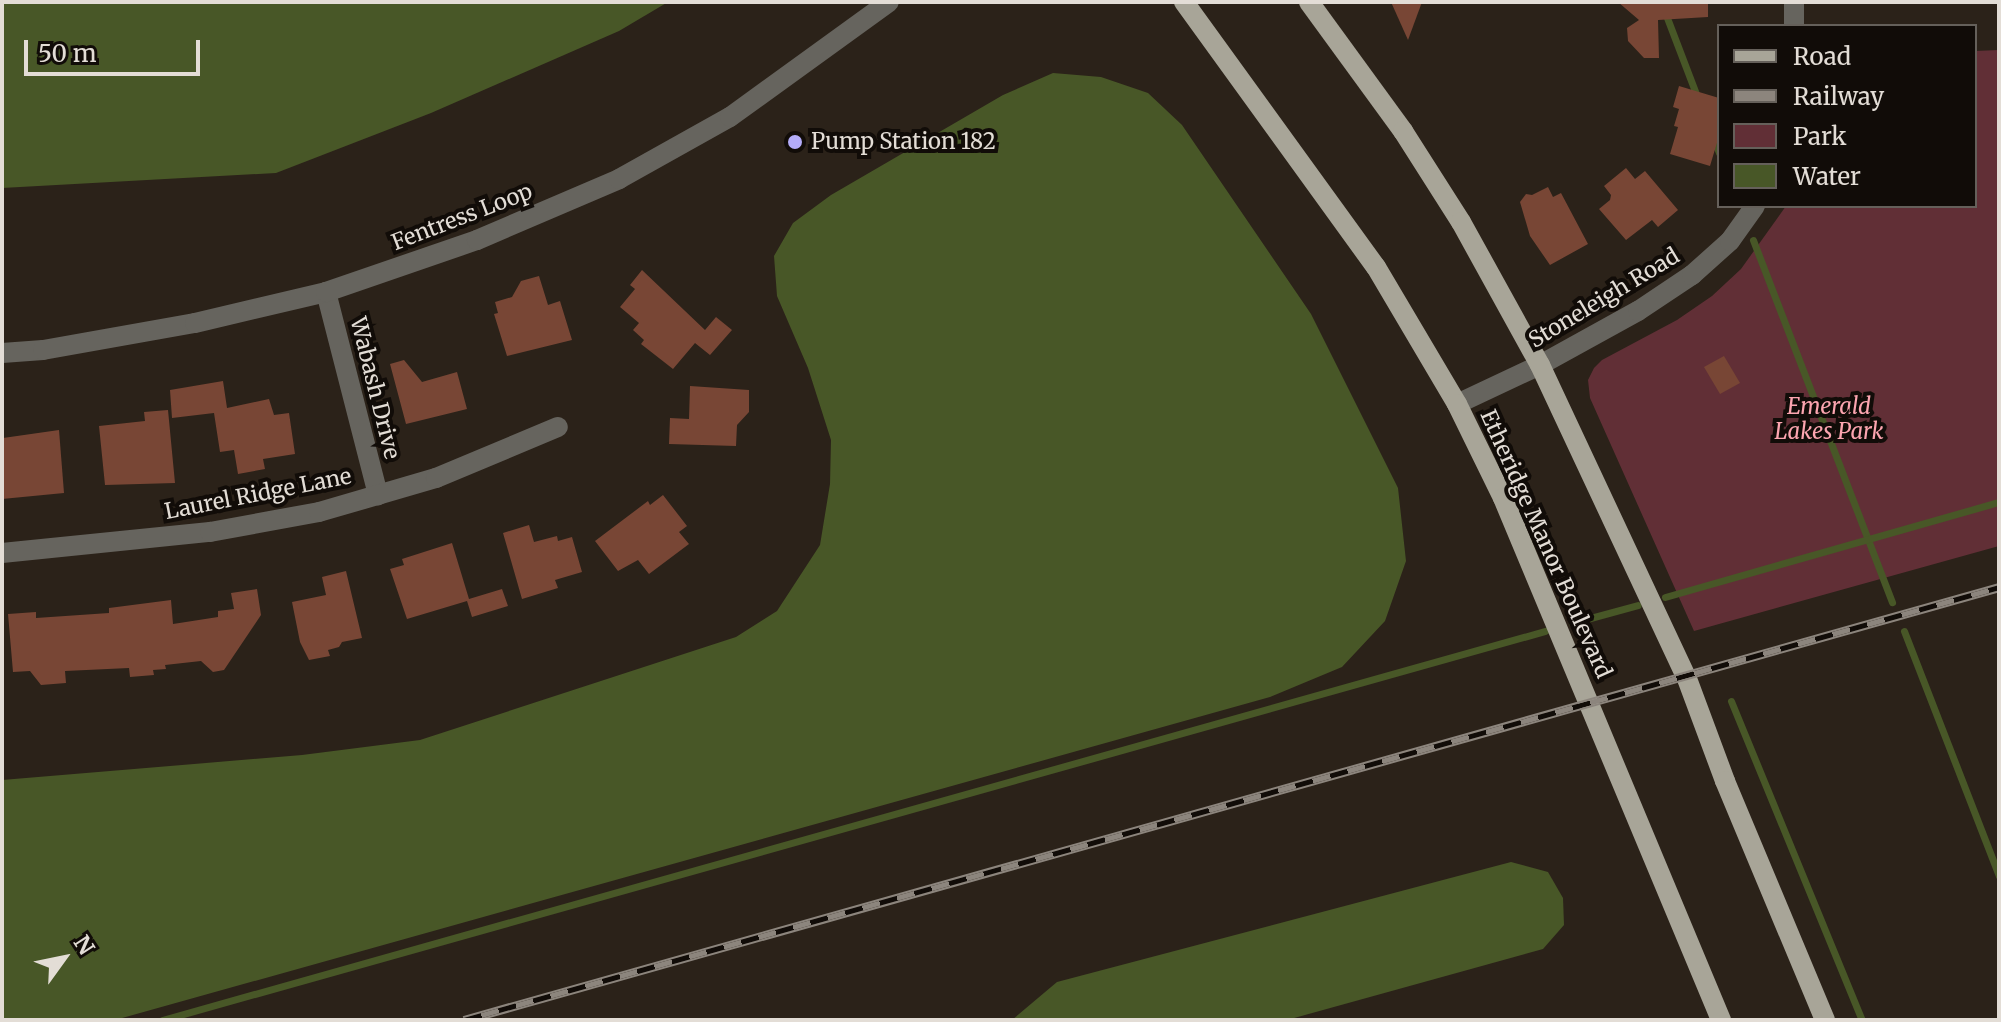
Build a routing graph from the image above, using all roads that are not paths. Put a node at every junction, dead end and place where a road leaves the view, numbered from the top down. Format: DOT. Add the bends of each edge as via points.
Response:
graph roads {
  1 [pos="889,2"];
  2 [pos="1184,2"];
  3 [pos="1309,2"];
  4 [pos="1794,2"];
  5 [pos="1794,24"];
  6 [pos="1754,208"];
  7 [pos="326,292"];
  8 [pos="2,353"];
  9 [pos="1540,365"];
  10 [pos="1457,404"];
  11 [pos="558,427"];
  12 [pos="378,495"];
  13 [pos="2,553"];
  14 [pos="1721,1020"];
  15 [pos="1825,1020"];
  1 -- 7 [label="street, Fentress Loop" via="730,117 619,179 477,240"];
  2 -- 10 [label="main road, Etheridge Manor Boulevard" via="1376,267"];
  3 -- 9 [label="main road" via="1403,131 1461,222"];
  4 -- 5 [label="street"];
  6 -- 9 [label="street, Stoneleigh Road" via="1730,241 1692,275"];
  7 -- 8 [label="street, Fentress Loop" via="195,323"];
  7 -- 12 [label="street, Wabash Drive"];
  9 -- 10 [label="street, Stoneleigh Road"];
  9 -- 15 [label="main road" via="1686,676"];
  10 -- 14 [label="main road, Etheridge Manor Boulevard" via="1509,512"];
  11 -- 12 [label="street, Laurel Ridge Lane" via="436,478"];
  12 -- 13 [label="street, Laurel Ridge Lane" via="210,532"];
}
